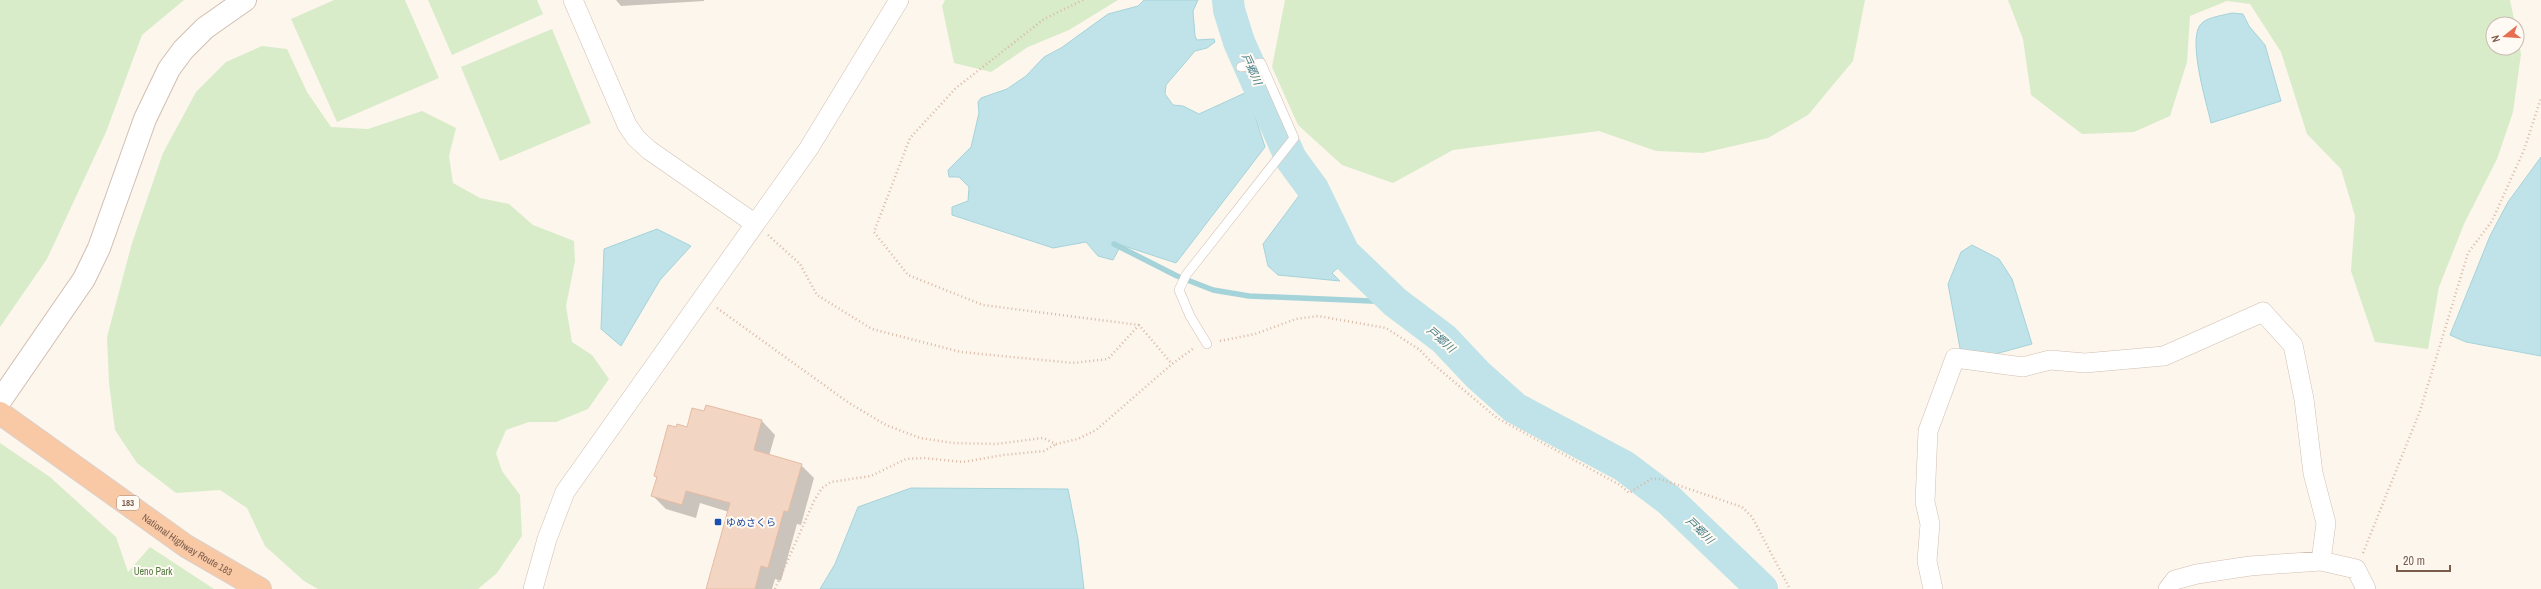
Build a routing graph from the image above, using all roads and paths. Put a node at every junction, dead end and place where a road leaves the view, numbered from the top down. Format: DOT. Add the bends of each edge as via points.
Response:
graph roads {
  1 [pos="244,0"];
  2 [pos="573,0"];
  3 [pos="899,0"];
  4 [pos="1083,0"];
  5 [pos="1241,67"];
  6 [pos="2541,98"];
  7 [pos="754,223"];
  8 [pos="702,297"];
  9 [pos="1139,325"];
  10 [pos="1207,344"];
  11 [pos="1172,364"];
  12 [pos="0,401"];
  13 [pos="0,413"];
  14 [pos="1056,444"];
  15 [pos="2321,561"];
  16 [pos="2356,569"];
  17 [pos="260,589"];
  18 [pos="533,589"];
  19 [pos="775,589"];
  20 [pos="1790,589"];
  21 [pos="1933,589"];
  22 [pos="2168,589"];
  23 [pos="2366,589"];
  1 -- 12 [label="street" via="205,28 183,50 169,70 145,118 99,248 84,279"];
  2 -- 7 [label="street" via="620,109 636,138 649,150"];
  3 -- 7 [label="street" via="809,148"];
  4 -- 9 [label="path" via="1044,19 956,88 915,132 910,138 874,232 908,275 983,305"];
  5 -- 10 [label="lane" via="1261,62 1294,138 1186,275 1179,290 1190,316"];
  6 -- 16 [label="path" via="2524,150 2492,221 2468,253 2420,411"];
  7 -- 8 [label="street"];
  7 -- 9 [label="path" via="800,264 817,294 872,329 962,352 1073,364 1108,360"];
  8 -- 14 [label="path" via="849,403 886,425 920,438 953,443 996,444 1043,438"];
  8 -- 18 [label="street" via="565,492 547,539"];
  9 -- 11 [label="path"];
  10 -- 11 [label="path" via="1195,348"];
  10 -- 20 [label="path" via="1255,334 1303,317 1318,316 1386,328 1420,350 1432,364 1497,418 1620,485 1630,493 1651,479 1660,479 1742,507 1752,516"];
  11 -- 14 [label="path" via="1096,430 1078,439"];
  13 -- 17 [label="highway, National Highway Route 183 / 183" via="186,546"];
  14 -- 19 [label="path" via="1044,451 963,462 906,459 871,476 831,482 822,488 814,501"];
  15 -- 16 [label="street"];
  15 -- 21 [label="street" via="2326,523 2313,473 2304,399 2293,345 2263,312 2164,356 2085,363 2050,360 2023,367 1955,358 1928,431 1925,502 1930,524 1927,561"];
  15 -- 22 [label="street" via="2250,566 2197,574 2175,580"];
  16 -- 23 [label="street"];
}
